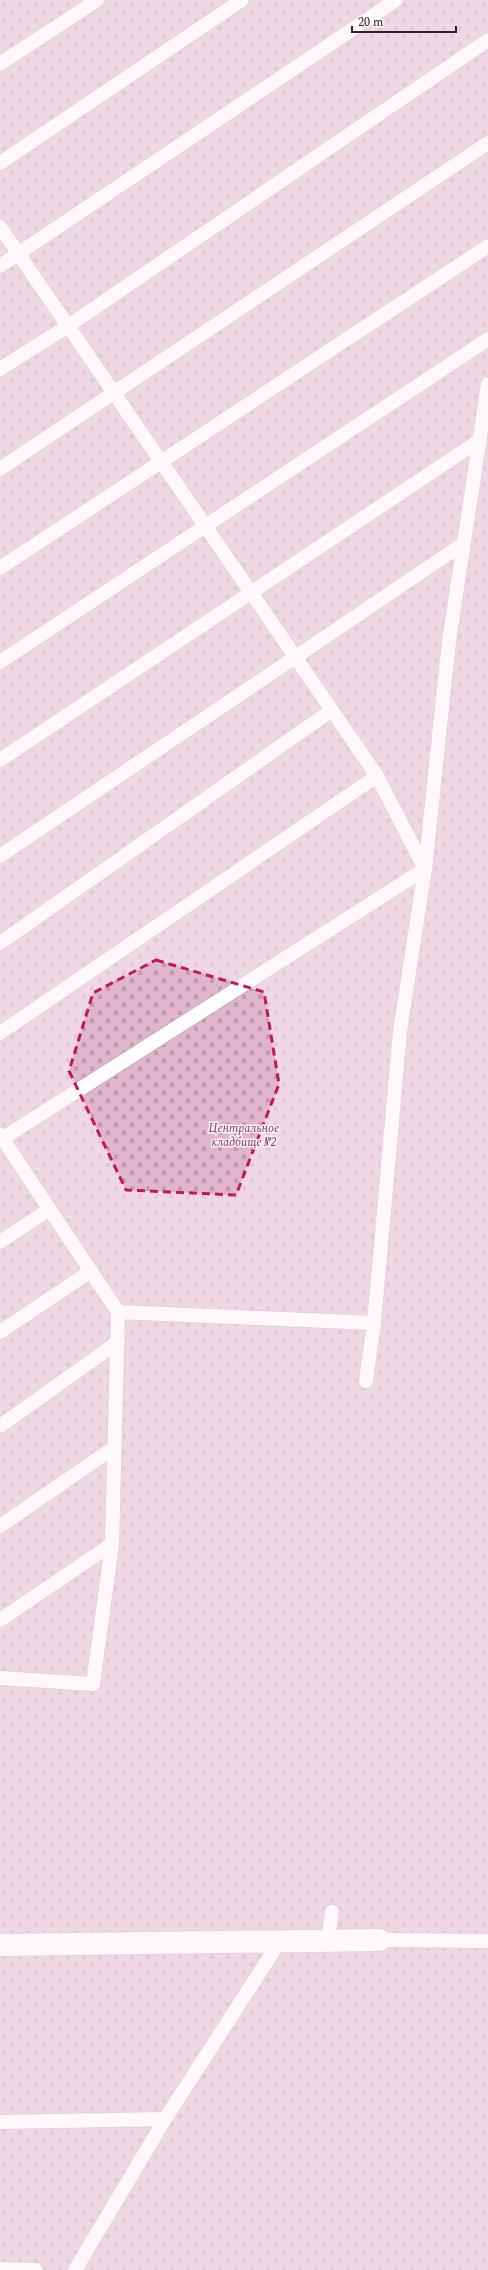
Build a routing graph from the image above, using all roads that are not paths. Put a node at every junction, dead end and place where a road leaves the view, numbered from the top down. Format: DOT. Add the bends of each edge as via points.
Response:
graph roads {
  1 [pos="97,0"];
  2 [pos="242,0"];
  3 [pos="396,0"];
  4 [pos="488,40"];
  5 [pos="0,64"];
  6 [pos="488,143"];
  7 [pos="0,163"];
  8 [pos="0,227"];
  9 [pos="488,246"];
  10 [pos="18,253"];
  11 [pos="0,266"];
  12 [pos="68,326"];
  13 [pos="488,339"];
  14 [pos="0,369"];
  15 [pos="488,384"];
  16 [pos="114,393"];
  17 [pos="480,440"];
  18 [pos="162,461"];
  19 [pos="0,469"];
  20 [pos="206,526"];
  21 [pos="463,544"];
  22 [pos="0,568"];
  23 [pos="251,592"];
  24 [pos="295,657"];
  25 [pos="0,662"];
  26 [pos="332,710"];
  27 [pos="0,760"];
  28 [pos="377,776"];
  29 [pos="0,856"];
  30 [pos="425,870"];
  31 [pos="0,943"];
  32 [pos="0,1032"];
  33 [pos="1,1138"];
  34 [pos="50,1209"];
  35 [pos="0,1242"];
  36 [pos="91,1271"];
  37 [pos="118,1312"];
  38 [pos="374,1323"];
  39 [pos="0,1332"];
  40 [pos="118,1342"];
  41 [pos="366,1381"];
  42 [pos="0,1426"];
  43 [pos="114,1447"];
  44 [pos="0,1526"];
  45 [pos="112,1544"];
  46 [pos="0,1620"];
  47 [pos="0,1678"];
  48 [pos="332,1912"];
  49 [pos="328,1940"];
  50 [pos="378,1940"];
  51 [pos="280,1941"];
  52 [pos="488,1941"];
  53 [pos="0,1945"];
  54 [pos="165,2119"];
  55 [pos="0,2122"];
  56 [pos="0,2269"];
  57 [pos="36,2270"];
  58 [pos="75,2270"];
  1 -- 5 [label="lane"];
  2 -- 7 [label="lane"];
  3 -- 10 [label="lane"];
  4 -- 12 [label="lane"];
  6 -- 16 [label="lane"];
  8 -- 10 [label="lane"];
  9 -- 18 [label="lane"];
  10 -- 11 [label="lane"];
  10 -- 12 [label="lane"];
  12 -- 14 [label="lane"];
  12 -- 16 [label="lane"];
  13 -- 20 [label="lane"];
  15 -- 17 [label="lane"];
  16 -- 18 [label="lane"];
  16 -- 19 [label="lane"];
  17 -- 21 [label="lane"];
  17 -- 23 [label="lane"];
  18 -- 20 [label="lane"];
  18 -- 22 [label="lane"];
  20 -- 23 [label="lane"];
  20 -- 25 [label="lane"];
  21 -- 24 [label="lane"];
  21 -- 30 [label="lane"];
  23 -- 24 [label="lane"];
  23 -- 27 [label="lane"];
  24 -- 26 [label="lane"];
  24 -- 29 [label="lane"];
  26 -- 28 [label="lane"];
  26 -- 31 [label="lane"];
  28 -- 30 [label="lane"];
  28 -- 32 [label="lane"];
  30 -- 33 [label="lane"];
  30 -- 38 [label="lane" via="400,1030"];
  33 -- 34 [label="lane"];
  34 -- 35 [label="lane"];
  34 -- 36 [label="lane"];
  36 -- 37 [label="lane"];
  36 -- 39 [label="lane"];
  37 -- 38 [label="lane"];
  37 -- 40 [label="lane"];
  38 -- 41 [label="lane"];
  40 -- 42 [label="lane"];
  40 -- 43 [label="lane"];
  43 -- 44 [label="lane"];
  43 -- 45 [label="lane"];
  45 -- 46 [label="lane"];
  45 -- 47 [label="lane" via="93,1684"];
  48 -- 49 [label="lane"];
  49 -- 50 [label="street"];
  49 -- 51 [label="street"];
  50 -- 52 [label="lane"];
  51 -- 53 [label="street"];
  51 -- 54 [label="lane"];
  54 -- 55 [label="lane"];
  54 -- 58 [label="lane"];
  56 -- 57 [label="lane"];
}
